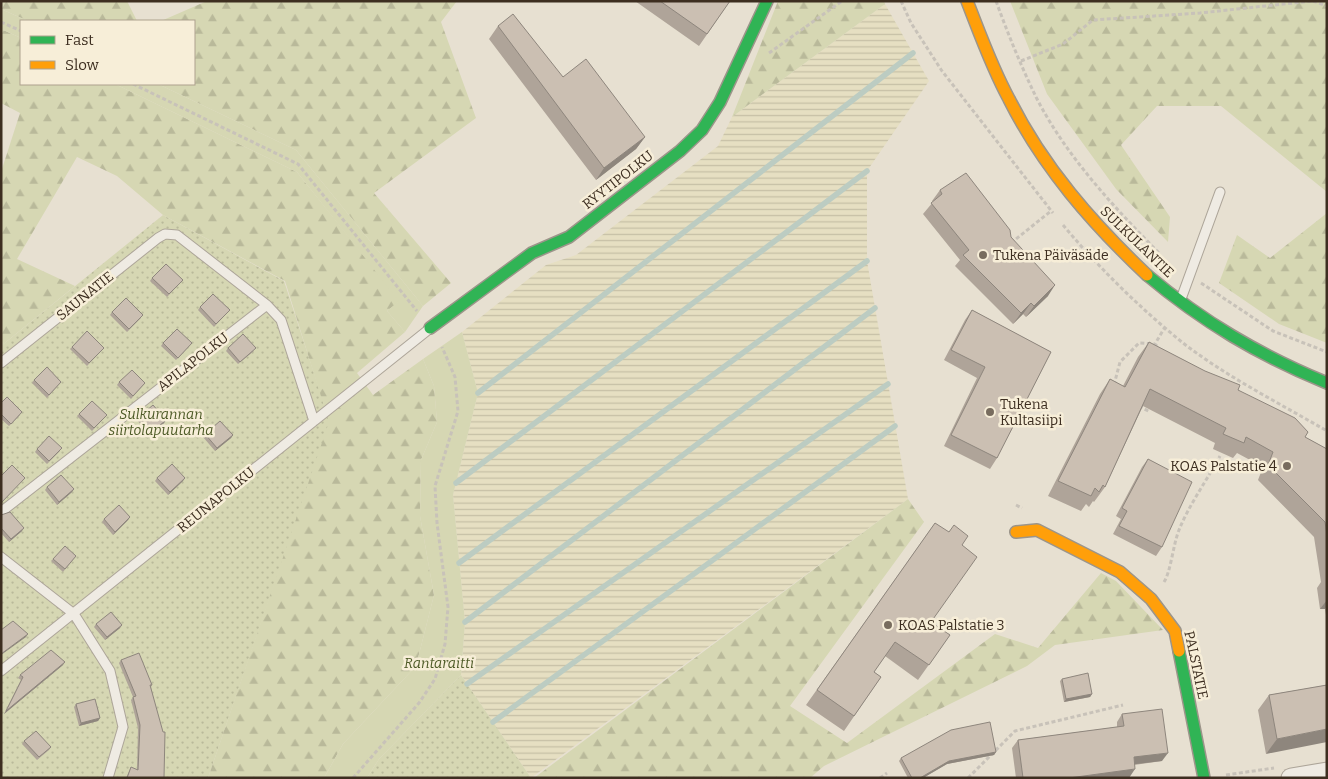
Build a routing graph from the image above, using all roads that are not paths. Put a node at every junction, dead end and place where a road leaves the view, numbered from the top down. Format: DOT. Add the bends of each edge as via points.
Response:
graph roads {
  1 [pos="767,1"];
  2 [pos="967,1"];
  3 [pos="1220,192"];
  4 [pos="1180,301"];
  5 [pos="267,304"];
  6 [pos="430,328"];
  7 [pos="1,363"];
  8 [pos="1327,383"];
  9 [pos="314,422"];
  10 [pos="1,512"];
  11 [pos="1016,532"];
  12 [pos="1,557"];
  13 [pos="74,614"];
  14 [pos="1,671"];
  15 [pos="1327,772"];
  16 [pos="1203,773"];
  17 [pos="1285,773"];
  18 [pos="108,778"];
  1 -- 6 [label="street, RYYTIPOLKU" via="742,59 702,130 680,151 569,237 532,253"];
  2 -- 4 [label="street, SULKULANTIE" via="1015,112 1050,167 1096,227 1151,280"];
  3 -- 4 [label="lane"];
  4 -- 8 [label="street, SULKULANTIE" via="1261,355"];
  5 -- 7 [label="lane, SAUNATIE" via="177,235 171,234 158,238"];
  5 -- 9 [label="lane" via="281,320"];
  5 -- 10 [label="lane, APILAPOLKU"];
  6 -- 9 [label="lane, REUNAPOLKU"];
  9 -- 13 [label="lane, REUNAPOLKU"];
  11 -- 16 [label="street, PALSTATIE" via="1037,530 1120,572 1151,600 1175,631"];
  12 -- 13 [label="lane"];
  13 -- 14 [label="lane, REUNAPOLKU"];
  13 -- 18 [label="lane" via="110,670 123,727"];
  15 -- 17 [label="street"];
}
